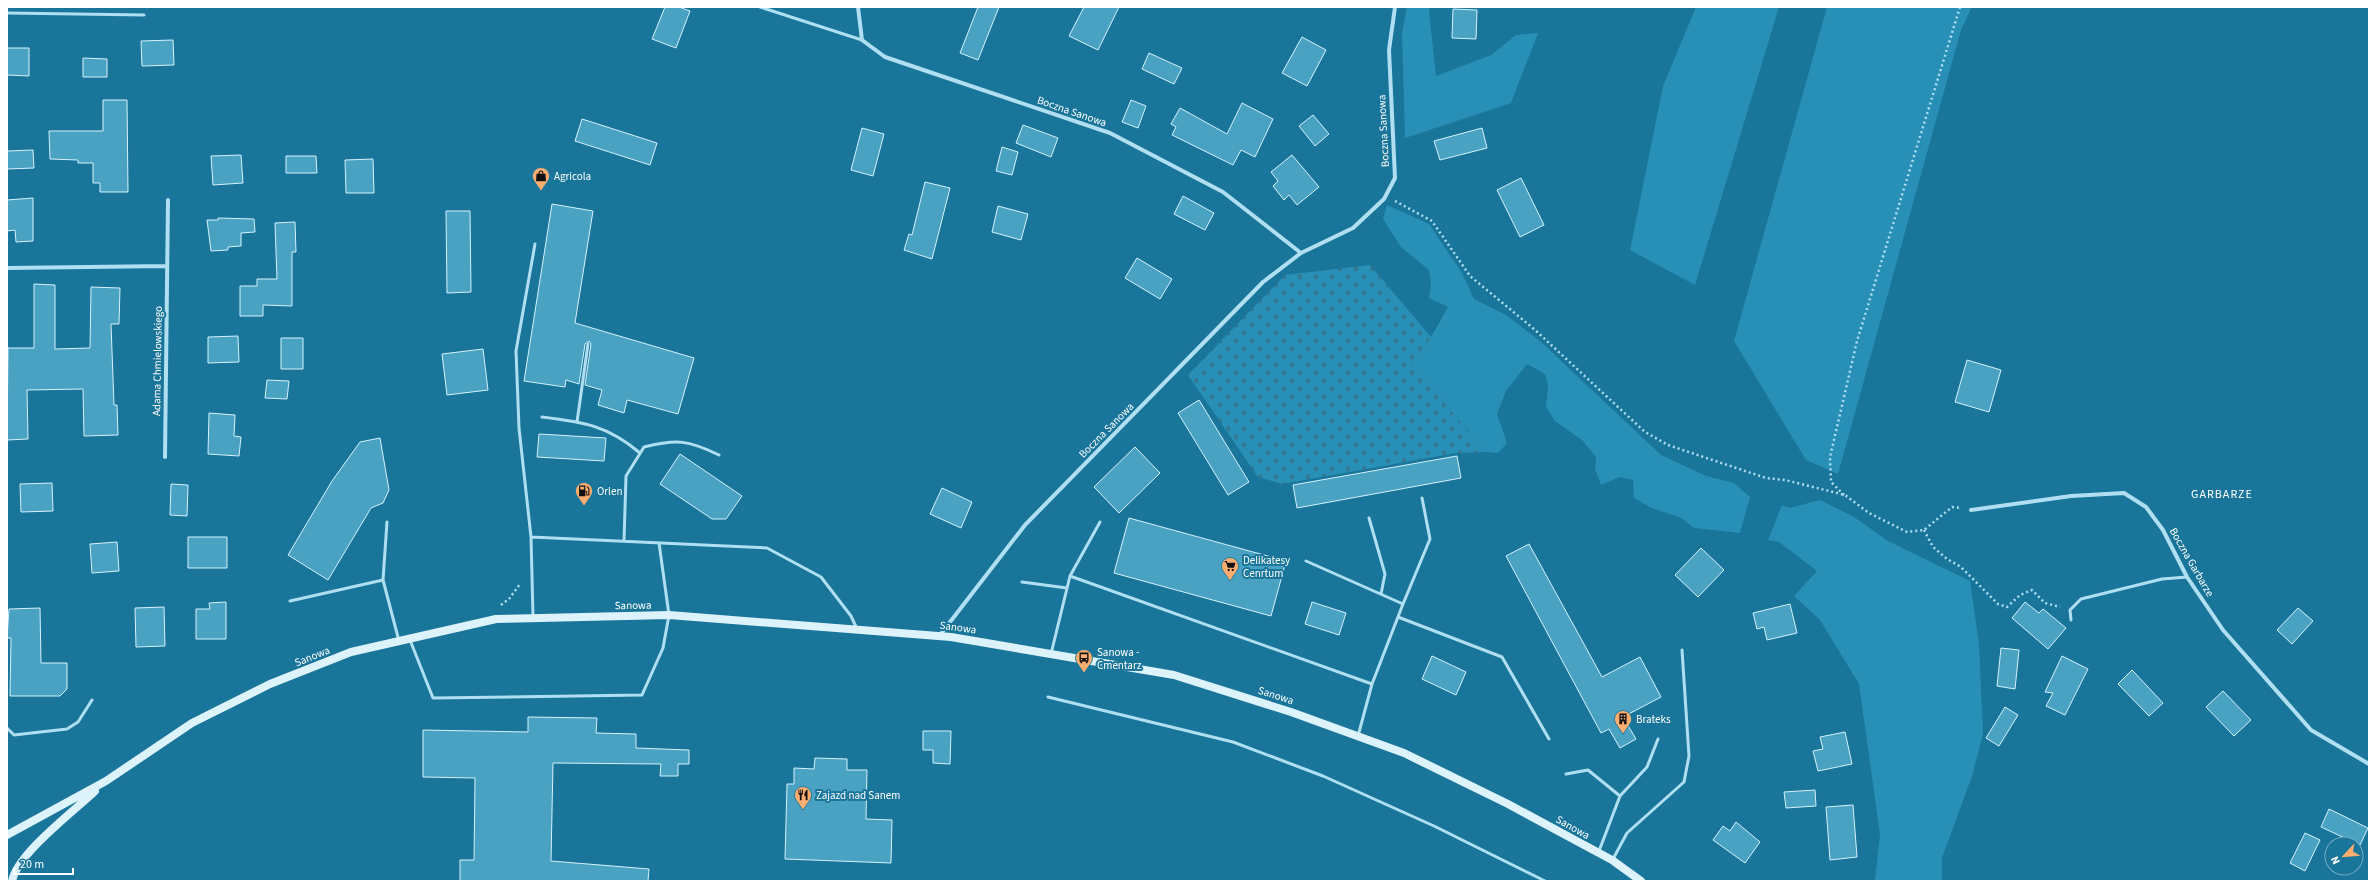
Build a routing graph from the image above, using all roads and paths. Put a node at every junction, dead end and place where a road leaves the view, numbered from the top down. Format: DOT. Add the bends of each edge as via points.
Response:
graph roads {
  1 [pos="760,7"];
  2 [pos="858,7"];
  3 [pos="1395,7"];
  4 [pos="1960,7"];
  5 [pos="7,13"];
  6 [pos="144,15"];
  7 [pos="862,40"];
  8 [pos="1384,199"];
  9 [pos="168,200"];
  10 [pos="535,244"];
  11 [pos="1301,253"];
  12 [pos="167,266"];
  13 [pos="7,268"];
  14 [pos="588,344"];
  15 [pos="542,417"];
  16 [pos="577,422"];
  17 [pos="640,453"];
  18 [pos="719,454"];
  19 [pos="165,457"];
  20 [pos="1845,495"];
  21 [pos="1422,498"];
  22 [pos="1971,510"];
  23 [pos="1369,518"];
  24 [pos="387,522"];
  25 [pos="1100,522"];
  26 [pos="1924,530"];
  27 [pos="531,537"];
  28 [pos="624,541"];
  29 [pos="659,543"];
  30 [pos="1306,561"];
  31 [pos="1070,576"];
  32 [pos="2187,577"];
  33 [pos="383,580"];
  34 [pos="522,580"];
  35 [pos="1022,582"];
  36 [pos="1067,588"];
  37 [pos="1380,594"];
  38 [pos="2081,598"];
  39 [pos="290,601"];
  40 [pos="1403,604"];
  41 [pos="500,605"];
  42 [pos="669,615"];
  43 [pos="1398,617"];
  44 [pos="534,618"];
  45 [pos="2071,620"];
  46 [pos="857,629"];
  47 [pos="940,636"];
  48 [pos="409,639"];
  49 [pos="399,641"];
  50 [pos="1682,650"];
  51 [pos="1051,654"];
  52 [pos="1372,684"];
  53 [pos="1048,697"];
  54 [pos="92,700"];
  55 [pos="7,728"];
  56 [pos="1358,738"];
  57 [pos="1549,739"];
  58 [pos="1658,739"];
  59 [pos="2369,764"];
  60 [pos="1566,774"];
  61 [pos="106,781"];
  62 [pos="1620,796"];
  63 [pos="7,836"];
  64 [pos="1598,853"];
  65 [pos="1612,860"];
  66 [pos="1636,880"];
  67 [pos="12,881"];
  68 [pos="1544,881"];
  1 -- 7 [label="lane"];
  2 -- 7 [label="street"];
  3 -- 8 [label="street, Boczna Sanowa" via="1388,50 1395,178"];
  4 -- 20 [label="path" via="1857,341 1833,442 1830,457 1832,482"];
  5 -- 6 [label="lane"];
  7 -- 11 [label="street, Boczna Sanowa" via="885,57 1110,133 1223,192"];
  8 -- 11 [label="street, Boczna Sanowa" via="1353,228"];
  8 -- 20 [label="path" via="1398,201 1432,221 1470,276 1534,329 1645,432 1675,448 1766,478 1785,480"];
  9 -- 12 [label="street, Adama Chmielowskiego"];
  10 -- 27 [label="lane" via="516,351 519,428"];
  11 -- 47 [label="street, Boczna Sanowa" via="1263,282 1025,525"];
  12 -- 13 [label="street"];
  12 -- 19 [label="street, Adama Chmielowskiego"];
  14 -- 16 [label="lane"];
  15 -- 16 [label="lane"];
  16 -- 17 [label="lane" via="587,423 622,438"];
  17 -- 18 [label="lane" via="644,447 670,440 697,444"];
  17 -- 28 [label="lane" via="626,476"];
  20 -- 26 [label="path" via="1891,526 1907,532"];
  21 -- 40 [label="lane" via="1430,539"];
  22 -- 26 [label="path" via="1952,507"];
  22 -- 32 [label="street, Boczna Garbarze" via="2072,496 2124,493 2146,507 2163,530"];
  23 -- 37 [label="lane" via="1385,574"];
  24 -- 33 [label="lane"];
  25 -- 31 [label="lane"];
  26 -- 38 [label="path" via="1933,547 1962,567 1998,604 2007,607 2020,595 2032,590 2045,603 2061,607"];
  27 -- 28 [label="lane"];
  27 -- 44 [label="lane"];
  28 -- 29 [label="lane"];
  29 -- 42 [label="lane"];
  29 -- 46 [label="lane" via="767,548 821,577 852,616"];
  30 -- 37 [label="lane"];
  31 -- 36 [label="lane"];
  31 -- 52 [label="lane"];
  32 -- 38 [label="lane" via="2162,579"];
  32 -- 59 [label="street, Boczna Garbarze" via="2223,630 2311,730"];
  33 -- 39 [label="lane"];
  33 -- 49 [label="lane"];
  34 -- 41 [label="path" via="509,599"];
  35 -- 36 [label="lane"];
  36 -- 51 [label="lane"];
  37 -- 40 [label="lane"];
  38 -- 45 [label="lane" via="2070,610"];
  40 -- 43 [label="lane"];
  42 -- 44 [label="main road, Sanowa"];
  42 -- 46 [label="main road, Sanowa"];
  42 -- 48 [label="lane" via="663,648 642,695 433,698"];
  43 -- 52 [label="lane"];
  43 -- 57 [label="lane" via="1502,657"];
  44 -- 48 [label="main road, Sanowa" via="496,619"];
  46 -- 47 [label="main road, Sanowa"];
  47 -- 51 [label="main road, Sanowa"];
  48 -- 49 [label="main road, Sanowa"];
  49 -- 61 [label="main road, Sanowa" via="351,652 237,700 192,723"];
  50 -- 65 [label="lane" via="1689,756 1684,782 1628,833"];
  51 -- 56 [label="main road, Sanowa" via="1174,675 1291,712"];
  52 -- 56 [label="lane"];
  53 -- 68 [label="lane" via="1233,742 1323,776 1434,826"];
  54 -- 55 [label="lane" via="78,722 67,729 14,735"];
  56 -- 64 [label="main road, Sanowa" via="1404,753 1508,804"];
  58 -- 62 [label="lane" via="1647,767"];
  60 -- 62 [label="lane" via="1588,770"];
  61 -- 63 [label="main road"];
  61 -- 67 [label="main road" via="33,849 14,870"];
  62 -- 64 [label="lane"];
  64 -- 65 [label="main road, Sanowa"];
  65 -- 66 [label="main road, Sanowa"];
}
